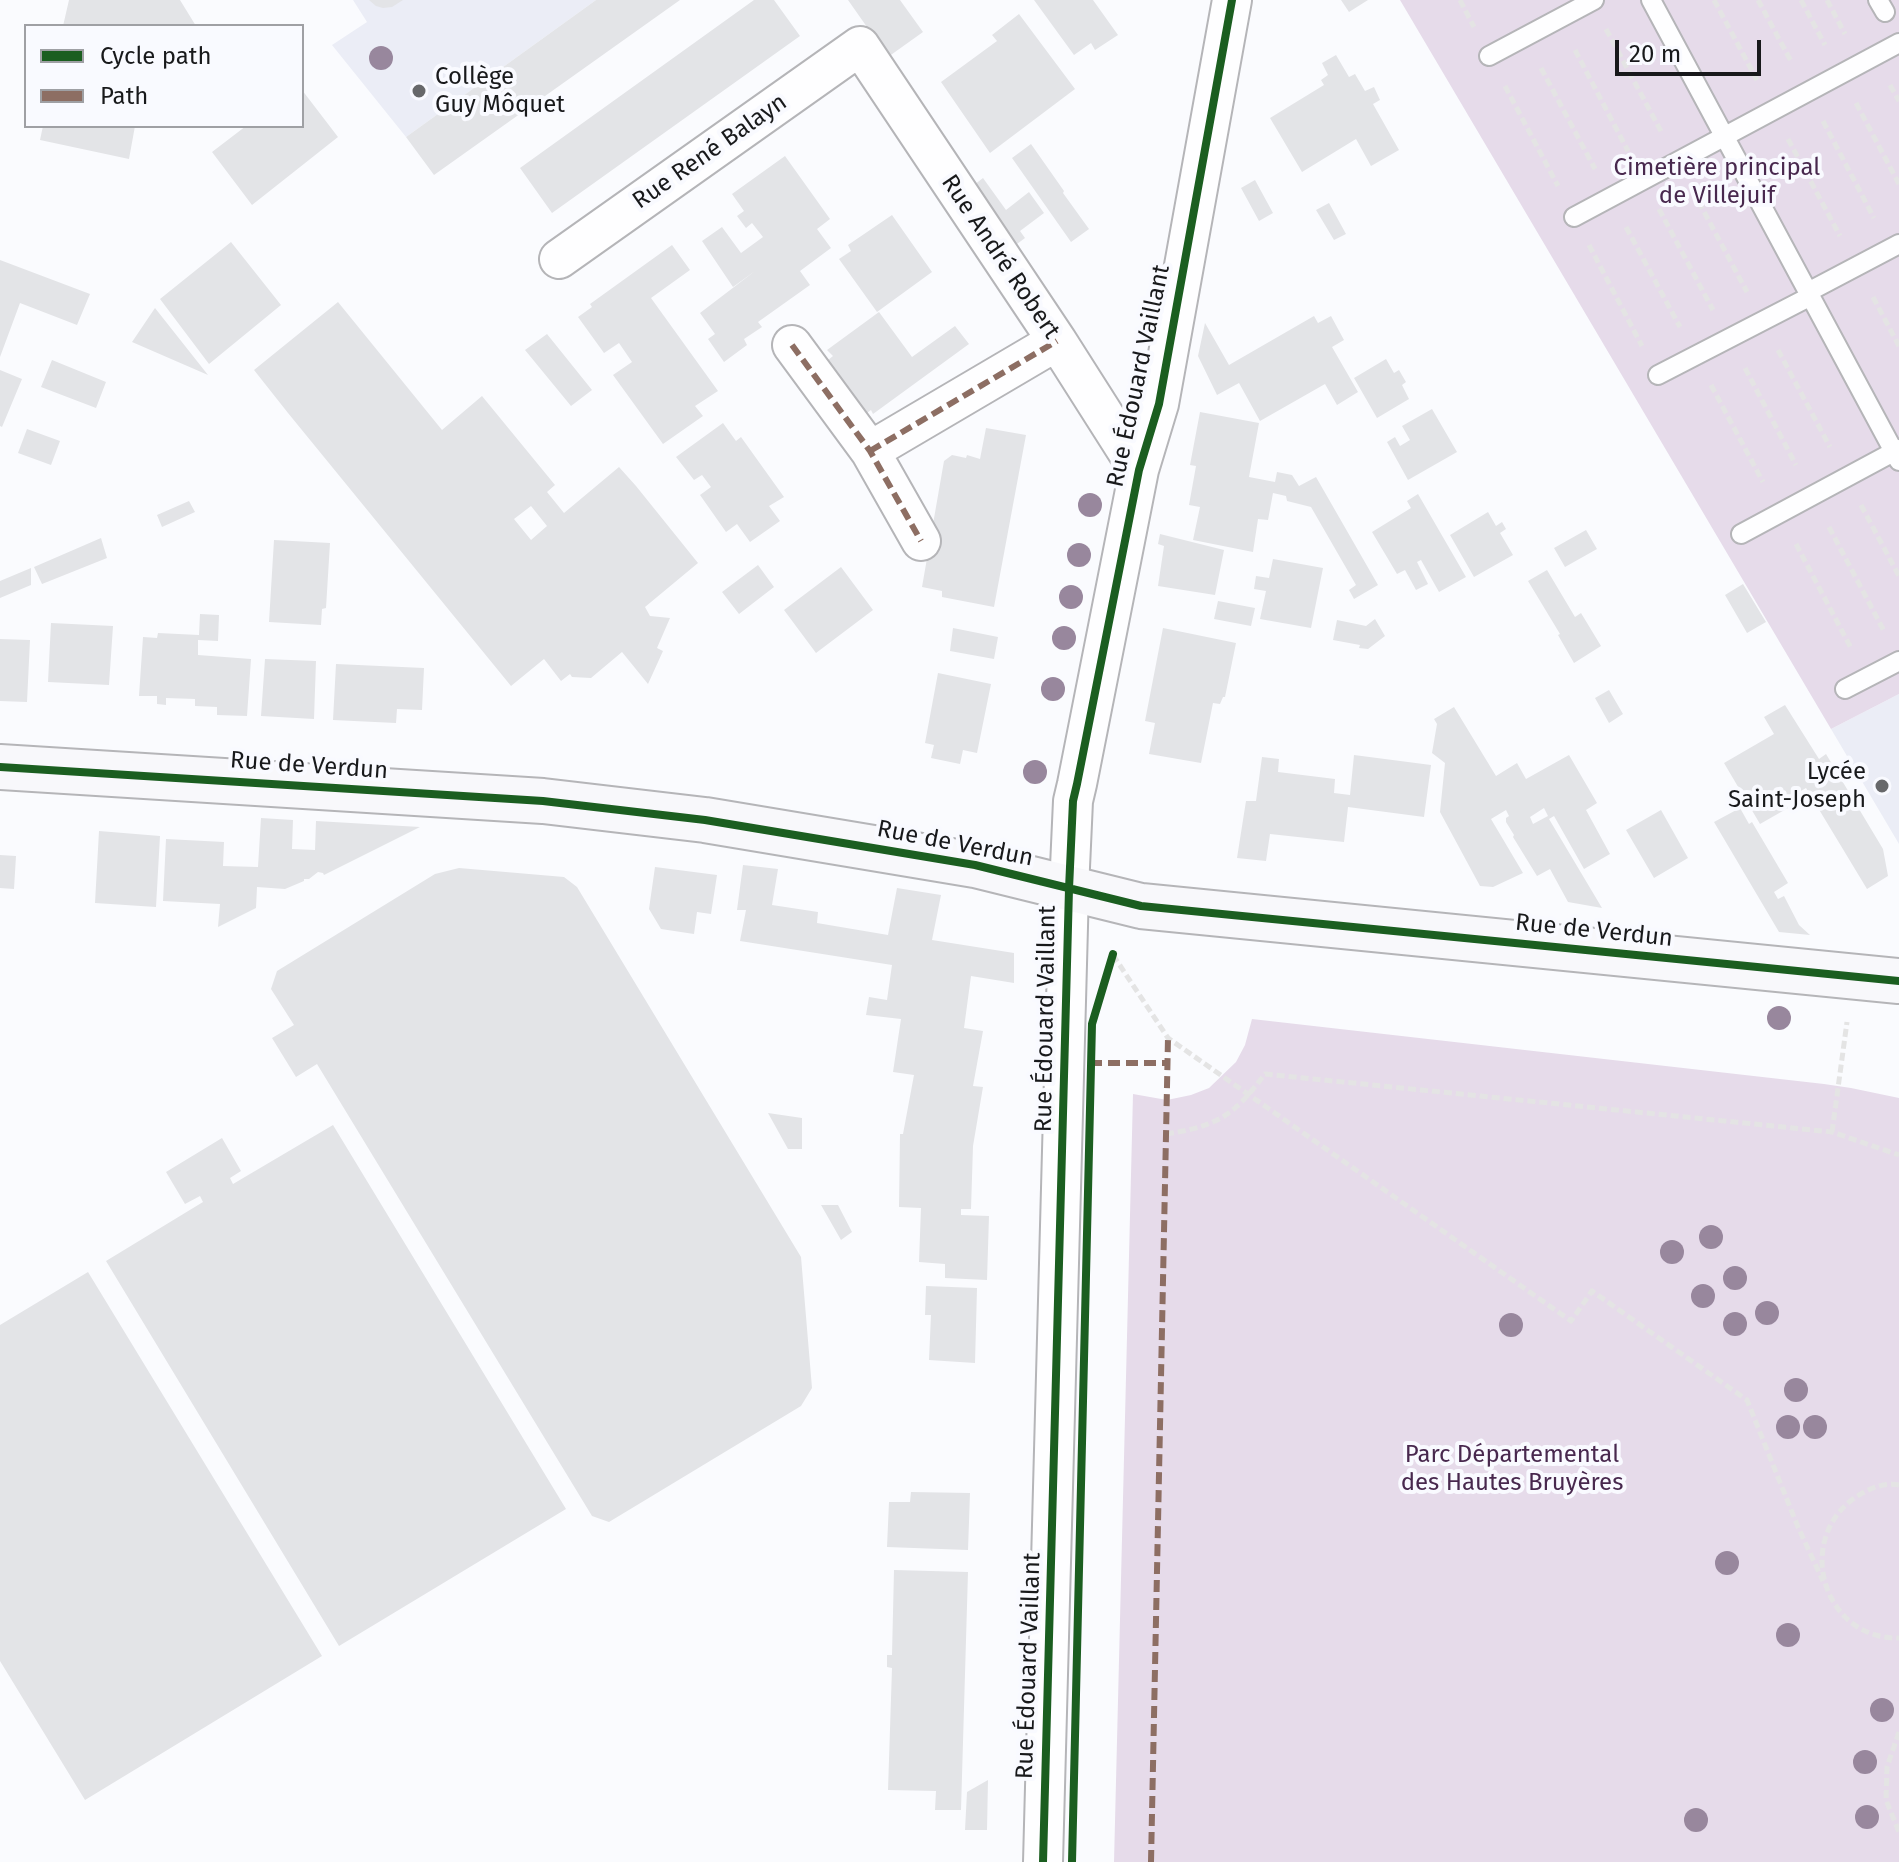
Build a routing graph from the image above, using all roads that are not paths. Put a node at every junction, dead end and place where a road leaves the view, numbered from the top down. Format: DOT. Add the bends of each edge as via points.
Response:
graph roads {
  1 [pos="1232,0"];
  2 [pos="1594,0"];
  3 [pos="1651,0"];
  4 [pos="1899,43"];
  5 [pos="860,46"];
  6 [pos="1489,56"];
  7 [pos="1725,136"];
  8 [pos="1574,217"];
  9 [pos="1895,246"];
  10 [pos="559,259"];
  11 [pos="1809,294"];
  12 [pos="1057,341"];
  13 [pos="792,345"];
  14 [pos="1658,375"];
  15 [pos="870,451"];
  16 [pos="1897,454"];
  17 [pos="1139,470"];
  18 [pos="1741,534"];
  19 [pos="921,541"];
  20 [pos="1899,661"];
  21 [pos="1845,689"];
  22 [pos="0,767"];
  23 [pos="1069,889"];
  24 [pos="1899,981"];
  25 [pos="1043,1862"];
  1 -- 17 [label="street, Rue Édouard Vaillant" via="1159,404"];
  2 -- 6 [label="lane"];
  3 -- 7 [label="lane"];
  4 -- 7 [label="lane"];
  5 -- 10 [label="street, Rue René Balayn"];
  5 -- 12 [label="street, Rue André Robert"];
  7 -- 8 [label="lane"];
  7 -- 11 [label="lane"];
  9 -- 11 [label="lane"];
  11 -- 14 [label="lane"];
  11 -- 16 [label="lane"];
  12 -- 15 [label="street"];
  12 -- 17 [label="street, Rue André Robert"];
  13 -- 15 [label="street"];
  15 -- 19 [label="street"];
  16 -- 18 [label="lane"];
  17 -- 23 [label="street, Rue Édouard Vaillant" via="1073,801"];
  20 -- 21 [label="lane"];
  22 -- 23 [label="street, Rue de Verdun" via="543,801 819,838 975,865"];
  23 -- 24 [label="street, Rue de Verdun" via="1141,906"];
  23 -- 25 [label="street, Rue Édouard Vaillant"];
}
